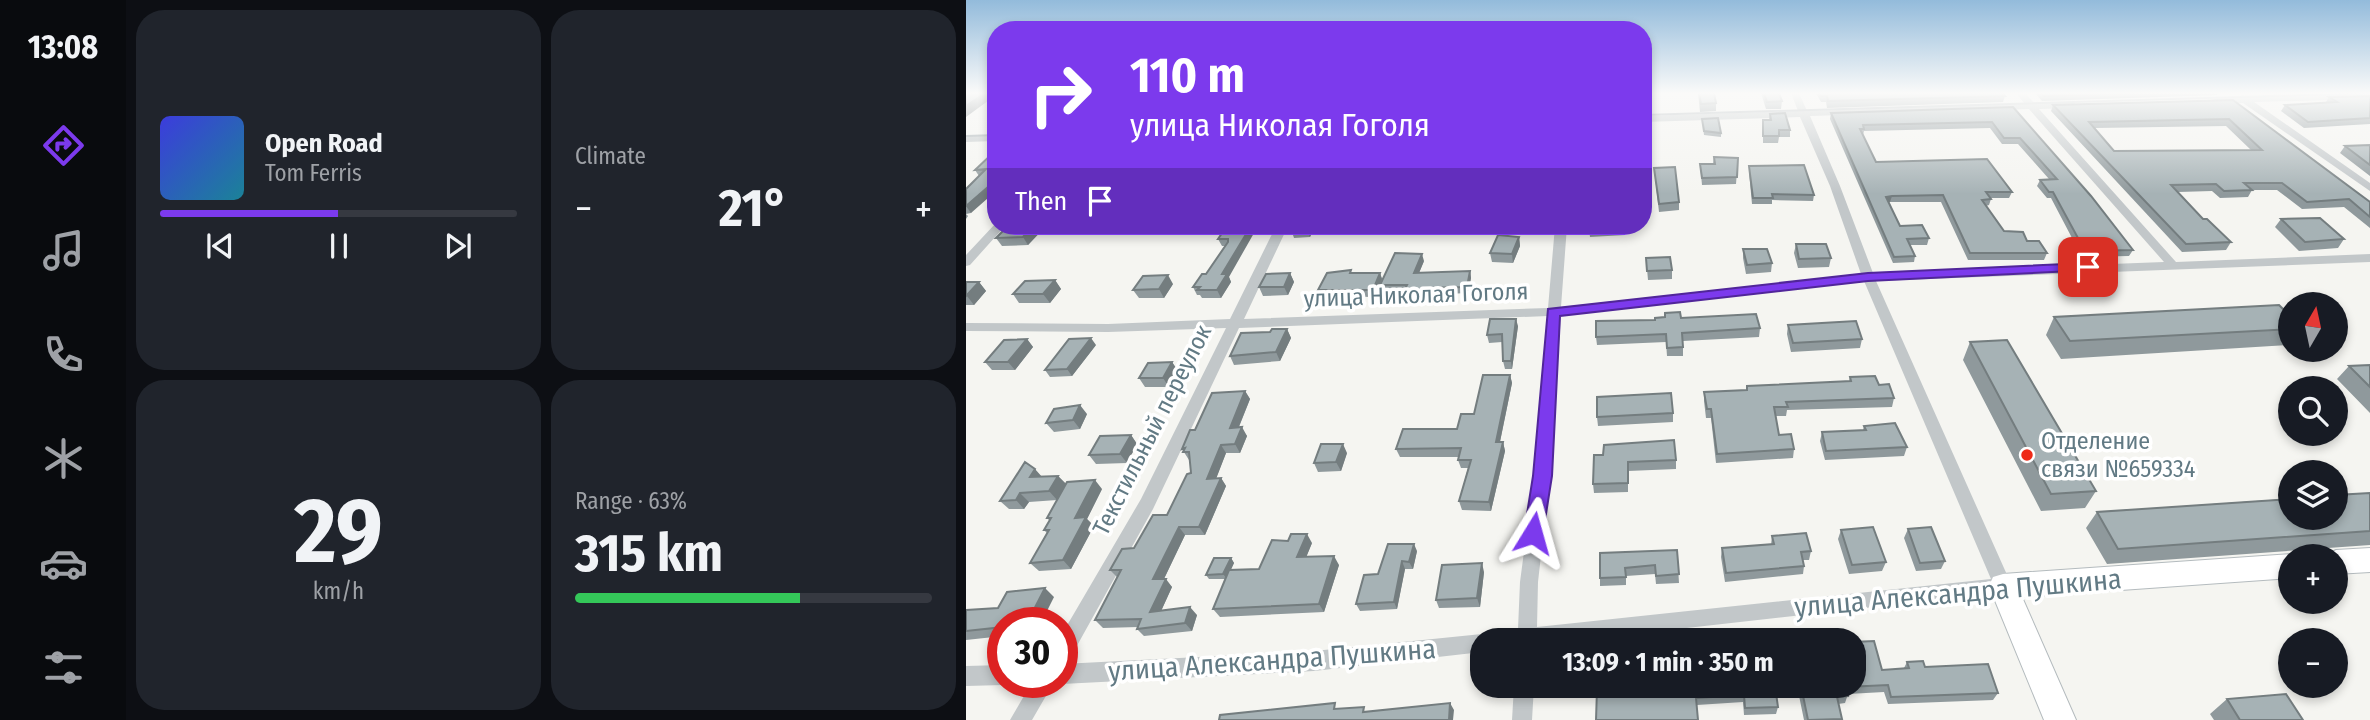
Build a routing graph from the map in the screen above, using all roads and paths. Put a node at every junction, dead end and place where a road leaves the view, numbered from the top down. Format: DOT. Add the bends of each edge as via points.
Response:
graph roads {
  1 [pos="1809,127"];
  2 [pos="2051,127"];
  3 [pos="2283,127"];
  4 [pos="987,138"];
  5 [pos="966,139"];
  6 [pos="2370,188"];
  7 [pos="991,235"];
  8 [pos="1278,235"];
  9 [pos="1560,235"];
  10 [pos="2370,258"];
  11 [pos="966,261"];
  12 [pos="2171,263"];
  13 [pos="1868,277"];
  14 [pos="1553,312"];
  15 [pos="1234,325"];
  16 [pos="966,327"];
  17 [pos="2370,560"];
  18 [pos="2348,561"];
  19 [pos="2278,567"];
  20 [pos="2003,586"];
  21 [pos="1078,625"];
  22 [pos="1528,628"];
  23 [pos="1626,628"];
  24 [pos="1470,644"];
  25 [pos="1078,673"];
  26 [pos="987,675"];
  27 [pos="966,676"];
  28 [pos="1034,698"];
  29 [pos="1523,698"];
  30 [pos="1020,720"];
  31 [pos="1522,720"];
  32 [pos="2060,720"];
  1 -- 13 [label="street"];
  2 -- 12 [label="street"];
  3 -- 6 [label="street"];
  4 -- 5 [label="street"];
  7 -- 11 [label="street"];
  8 -- 15 [label="street, Текстильный переулок"];
  9 -- 14 [label="street"];
  10 -- 12 [label="street, улица Николая Гоголя"];
  12 -- 13 [label="street, улица Николая Гоголя"];
  13 -- 14 [label="street, улица Николая Гоголя"];
  13 -- 20 [label="street"];
  14 -- 15 [label="street, улица Николая Гоголя"];
  14 -- 22 [label="street"];
  15 -- 16 [label="street, улица Николая Гоголя"];
  15 -- 21 [label="street, Текстильный переулок" via="1147,504"];
  17 -- 18 [label="main road"];
  19 -- 20 [label="main road, улица Александра Пушкина"];
  20 -- 23 [label="street, улица Александра Пушкина"];
  20 -- 32 [label="main road"];
  24 -- 25 [label="street, улица Александра Пушкина" via="1314,662"];
  26 -- 27 [label="street"];
  28 -- 30 [label="street"];
  29 -- 31 [label="street"];
}
